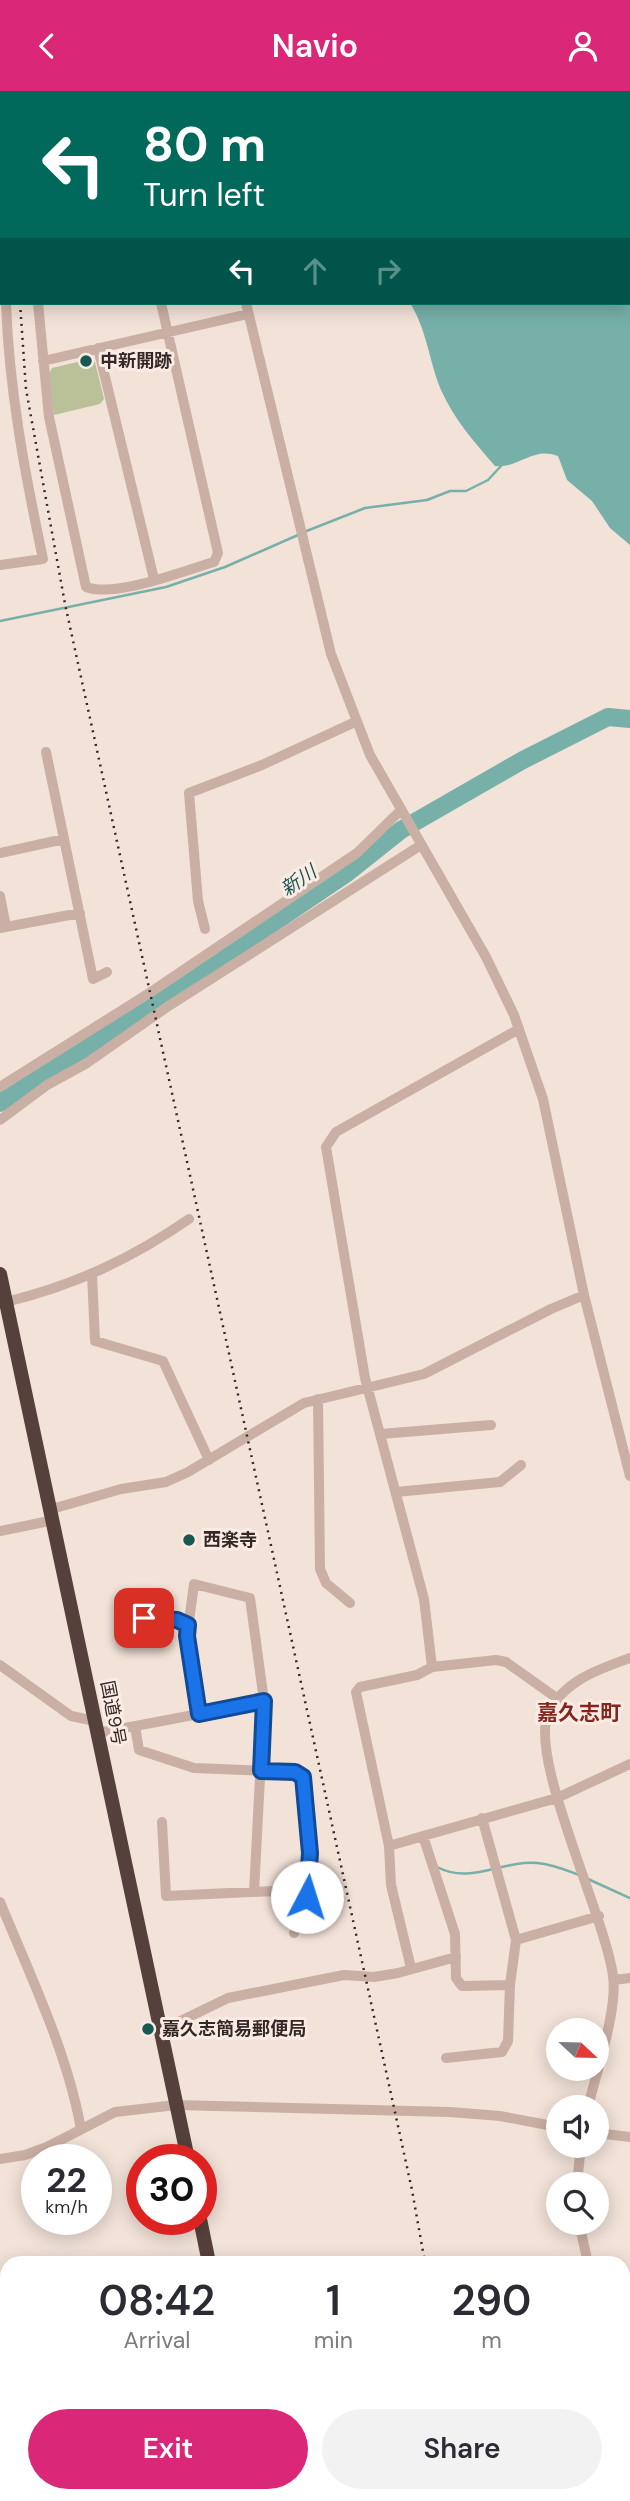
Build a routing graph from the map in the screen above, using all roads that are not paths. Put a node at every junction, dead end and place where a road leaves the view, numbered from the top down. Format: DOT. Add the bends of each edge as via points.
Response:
graph roads {
  1 [pos="6,305"];
  2 [pos="38,305"];
  3 [pos="161,305"];
  4 [pos="246,305"];
  5 [pos="248,314"];
  6 [pos="165,333"];
  7 [pos="98,348"];
  8 [pos="43,361"];
  9 [pos="0,565"];
  10 [pos="154,579"];
  11 [pos="355,722"];
  12 [pos="46,752"];
  13 [pos="403,812"];
  14 [pos="64,839"];
  15 [pos="419,841"];
  16 [pos="0,853"];
  17 [pos="0,896"];
  18 [pos="80,913"];
  19 [pos="3,928"];
  20 [pos="205,929"];
  21 [pos="107,972"];
  22 [pos="519,1029"];
  23 [pos="0,1087"];
  24 [pos="0,1120"];
  25 [pos="190,1219"];
  26 [pos="0,1274"];
  27 [pos="92,1274"];
  28 [pos="584,1295"];
  29 [pos="6,1302"];
  30 [pos="370,1388"];
  31 [pos="318,1399"];
  32 [pos="491,1425"];
  33 [pos="382,1434"];
  34 [pos="209,1460"];
  35 [pos="521,1465"];
  36 [pos="630,1476"];
  37 [pos="396,1492"];
  38 [pos="53,1514"];
  39 [pos="0,1531"];
  40 [pos="350,1603"];
  41 [pos="188,1625"];
  42 [pos="141,1635"];
  43 [pos="630,1658"];
  44 [pos="0,1666"];
  45 [pos="432,1667"];
  46 [pos="558,1699"];
  47 [pos="264,1701"];
  48 [pos="199,1714"];
  49 [pos="135,1726"];
  50 [pos="96,1727"];
  51 [pos="630,1764"];
  52 [pos="261,1771"];
  53 [pos="557,1798"];
  54 [pos="482,1818"];
  55 [pos="162,1822"];
  56 [pos="424,1836"];
  57 [pos="389,1846"];
  58 [pos="254,1892"];
  59 [pos="307,1897"];
  60 [pos="0,1902"];
  61 [pos="598,1916"];
  62 [pos="295,1933"];
  63 [pos="516,1940"];
  64 [pos="456,1957"];
  65 [pos="411,1968"];
  66 [pos="630,1978"];
  67 [pos="614,1980"];
  68 [pos="510,1985"];
  69 [pos="162,2030"];
  70 [pos="446,2058"];
  71 [pos="591,2095"];
  72 [pos="176,2105"];
  73 [pos="546,2125"];
  74 [pos="81,2129"];
  75 [pos="609,2134"];
  76 [pos="630,2137"];
  77 [pos="185,2144"];
  78 [pos="0,2159"];
  79 [pos="203,2235"];
  80 [pos="582,2235"];
  81 [pos="208,2256"];
  82 [pos="586,2256"];
  1 -- 9 [label="street" via="21,455 43,559"];
  2 -- 8 [label="street"];
  3 -- 6 [label="street"];
  4 -- 5 [label="street"];
  5 -- 6 [label="street"];
  5 -- 11 [label="street" via="331,654"];
  6 -- 7 [label="street"];
  6 -- 10 [label="street" via="218,553 214,562"];
  7 -- 8 [label="street"];
  7 -- 10 [label="street"];
  8 -- 10 [label="street" via="49,417 86,587 96,591"];
  11 -- 13 [label="street"];
  11 -- 20 [label="street" via="190,793 198,901"];
  12 -- 14 [label="street"];
  13 -- 15 [label="street"];
  13 -- 23 [label="street" via="357,853 162,985"];
  14 -- 16 [label="street"];
  14 -- 18 [label="street"];
  15 -- 22 [label="street" via="498,979"];
  15 -- 24 [label="street" via="87,1063 47,1084"];
  17 -- 19 [label="street"];
  18 -- 19 [label="street"];
  18 -- 21 [label="street" via="93,979"];
  22 -- 28 [label="street" via="554,1145"];
  22 -- 30 [label="street" via="330,1137 327,1160"];
  25 -- 27 [label="street"];
  26 -- 29 [label="highway, 国道9号"];
  27 -- 29 [label="street" via="60,1289"];
  27 -- 34 [label="street" via="95,1341 163,1361"];
  28 -- 30 [label="street" via="424,1374"];
  28 -- 36 [label="street"];
  29 -- 38 [label="highway, 国道9号"];
  30 -- 31 [label="street"];
  30 -- 33 [label="street"];
  31 -- 34 [label="street"];
  31 -- 40 [label="street" via="320,1569 326,1583"];
  32 -- 33 [label="street"];
  33 -- 37 [label="street"];
  34 -- 38 [label="street" via="166,1482 121,1489"];
  35 -- 37 [label="street" via="500,1482"];
  37 -- 45 [label="street" via="424,1599"];
  38 -- 39 [label="street"];
  38 -- 50 [label="highway, 国道9号"];
  41 -- 42 [label="street" via="144,1618"];
  41 -- 47 [label="street" via="194,1584 250,1598"];
  41 -- 48 [label="street"];
  43 -- 46 [label="street" via="592,1671"];
  44 -- 50 [label="street" via="71,1716"];
  45 -- 46 [label="street" via="506,1662"];
  45 -- 57 [label="street" via="356,1692"];
  46 -- 53 [label="street" via="547,1716 544,1742"];
  47 -- 48 [label="street"];
  47 -- 52 [label="street"];
  48 -- 49 [label="street"];
  49 -- 50 [label="street"];
  49 -- 52 [label="street" via="139,1749 194,1768"];
  50 -- 69 [label="highway, 国道9号"];
  51 -- 53 [label="street"];
  52 -- 58 [label="street"];
  52 -- 59 [label="street" via="295,1772 303,1777 310,1853"];
  53 -- 54 [label="street"];
  53 -- 61 [label="street"];
  54 -- 56 [label="street"];
  54 -- 63 [label="street"];
  55 -- 58 [label="street" via="166,1896"];
  56 -- 57 [label="street"];
  56 -- 64 [label="street" via="455,1934"];
  57 -- 65 [label="street" via="391,1885"];
  58 -- 59 [label="street"];
  59 -- 62 [label="street"];
  60 -- 74 [label="street" via="50,2028"];
  61 -- 63 [label="street"];
  61 -- 67 [label="street"];
  63 -- 68 [label="street"];
  64 -- 65 [label="street"];
  64 -- 68 [label="street" via="461,1986"];
  65 -- 69 [label="street" via="374,1977 344,1975 228,1999"];
  66 -- 67 [label="street"];
  67 -- 71 [label="street"];
  68 -- 70 [label="street" via="508,2041 502,2052"];
  69 -- 72 [label="highway, 国道9号"];
  72 -- 73 [label="street" via="450,2112"];
  72 -- 74 [label="street" via="115,2112"];
  72 -- 77 [label="highway, 国道9号"];
  74 -- 78 [label="street" via="25,2155"];
  75 -- 76 [label="street"];
  79 -- 81 [label="highway"];
  80 -- 82 [label="street"];
}
